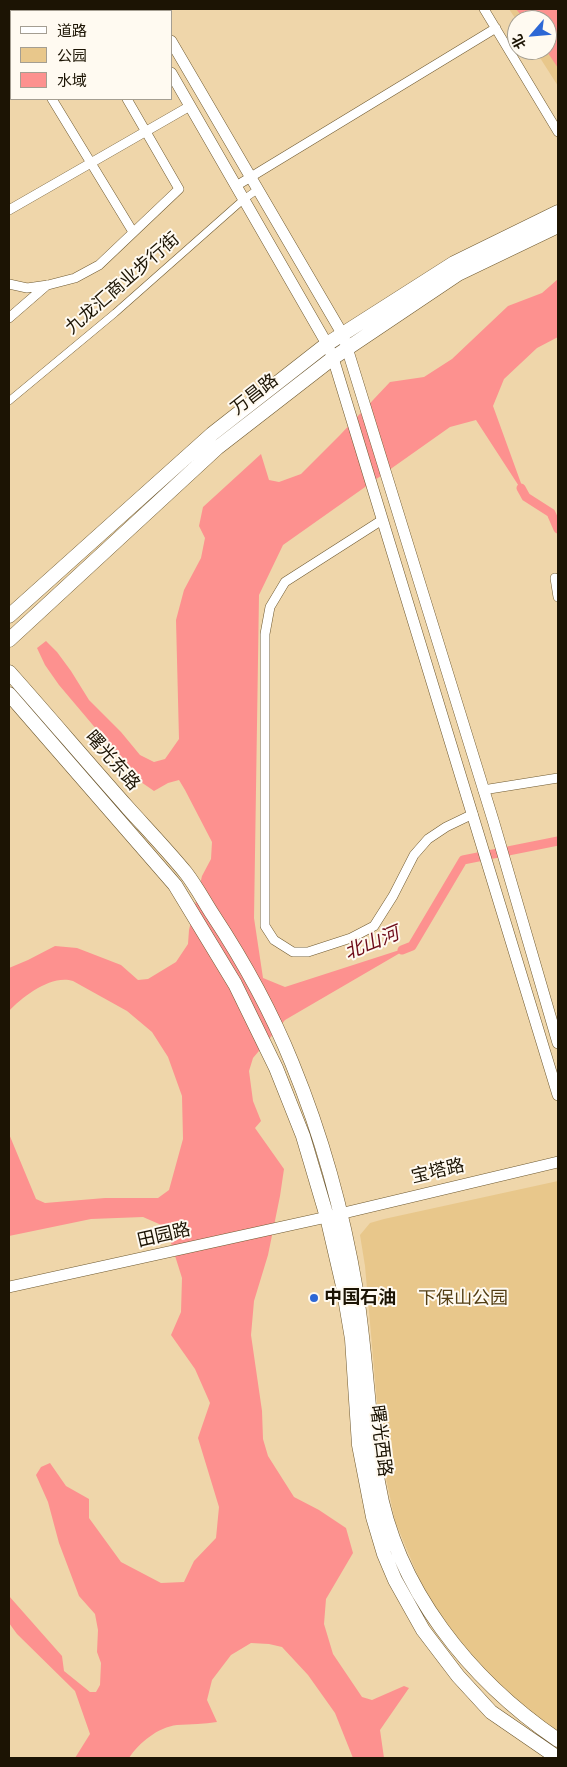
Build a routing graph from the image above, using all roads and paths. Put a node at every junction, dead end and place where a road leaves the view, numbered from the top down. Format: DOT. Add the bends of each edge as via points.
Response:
graph roads {
  1 [pos="484,9"];
  2 [pos="496,28"];
  3 [pos="172,43"];
  4 [pos="172,75"];
  5 [pos="53,100"];
  6 [pos="128,100"];
  7 [pos="190,106"];
  8 [pos="146,132"];
  9 [pos="558,132"];
  10 [pos="91,163"];
  11 [pos="250,178"];
  12 [pos="236,186"];
  13 [pos="258,190"];
  14 [pos="244,199"];
  15 [pos="9,210"];
  16 [pos="558,212"];
  17 [pos="558,226"];
  18 [pos="133,232"];
  19 [pos="9,284"];
  20 [pos="48,284"];
  21 [pos="9,318"];
  22 [pos="343,335"];
  23 [pos="328,344"];
  24 [pos="348,349"];
  25 [pos="333,358"];
  26 [pos="9,401"];
  27 [pos="382,520"];
  28 [pos="555,578"];
  29 [pos="558,597"];
  30 [pos="9,616"];
  31 [pos="9,640"];
  32 [pos="9,672"];
  33 [pos="9,694"];
  34 [pos="558,778"];
  35 [pos="483,790"];
  36 [pos="473,814"];
  37 [pos="558,1044"];
  38 [pos="292,1062"];
  39 [pos="276,1068"];
  40 [pos="558,1094"];
  41 [pos="558,1162"];
  42 [pos="342,1213"];
  43 [pos="327,1217"];
  44 [pos="9,1288"];
  45 [pos="558,1740"];
  46 [pos="558,1758"];
  1 -- 2 [label="street"];
  2 -- 9 [label="street"];
  2 -- 11 [label="street"];
  3 -- 11 [label="street"];
  4 -- 7 [label="street"];
  5 -- 10 [label="street"];
  6 -- 8 [label="street"];
  7 -- 8 [label="street"];
  7 -- 12 [label="street"];
  8 -- 10 [label="street"];
  8 -- 18 [label="street" via="179,189"];
  10 -- 15 [label="street"];
  10 -- 18 [label="street"];
  11 -- 12 [label="street"];
  11 -- 13 [label="street"];
  12 -- 14 [label="street"];
  13 -- 14 [label="street, 九龙汇商业步行街"];
  13 -- 22 [label="street"];
  14 -- 23 [label="street"];
  14 -- 26 [label="street, 九龙汇商业步行街"];
  16 -- 22 [label="main road, 万昌路" via="454,263"];
  17 -- 24 [label="main road, 万昌路" via="458,274"];
  18 -- 20 [label="street" via="99,265 75,278"];
  19 -- 20 [label="street" via="27,288"];
  20 -- 21 [label="street"];
  22 -- 23 [label="main road, 万昌路"];
  22 -- 24 [label="street"];
  23 -- 25 [label="street"];
  23 -- 30 [label="main road, 万昌路" via="212,434"];
  24 -- 25 [label="main road, 万昌路"];
  24 -- 35 [label="street"];
  25 -- 27 [label="street"];
  25 -- 31 [label="main road, 万昌路" via="217,448"];
  27 -- 36 [label="street"];
  27 -- 36 [label="street" via="286,582 270,607 265,634 265,926 274,940 293,952 308,952 352,938 374,926 414,855 428,839"];
  28 -- 29 [label="street"];
  32 -- 38 [label="main road, 曙光东路" via="188,875 255,983"];
  33 -- 39 [label="main road, 曙光东路" via="175,884 235,984"];
  34 -- 35 [label="street"];
  35 -- 37 [label="street"];
  36 -- 40 [label="street"];
  38 -- 42 [label="main road, 曙光西路"];
  39 -- 43 [label="main road, 曙光西路" via="303,1136"];
  41 -- 42 [label="street, 宝塔路"];
  42 -- 43 [label="street, 宝塔路"];
  42 -- 45 [label="main road, 曙光西路" via="356,1292 378,1482 388,1524 409,1578 462,1655 485,1680"];
  43 -- 44 [label="street, 田园路"];
  43 -- 46 [label="main road, 曙光西路" via="352,1339 359,1445 373,1516 395,1580 423,1630 458,1676 491,1712"];
}
